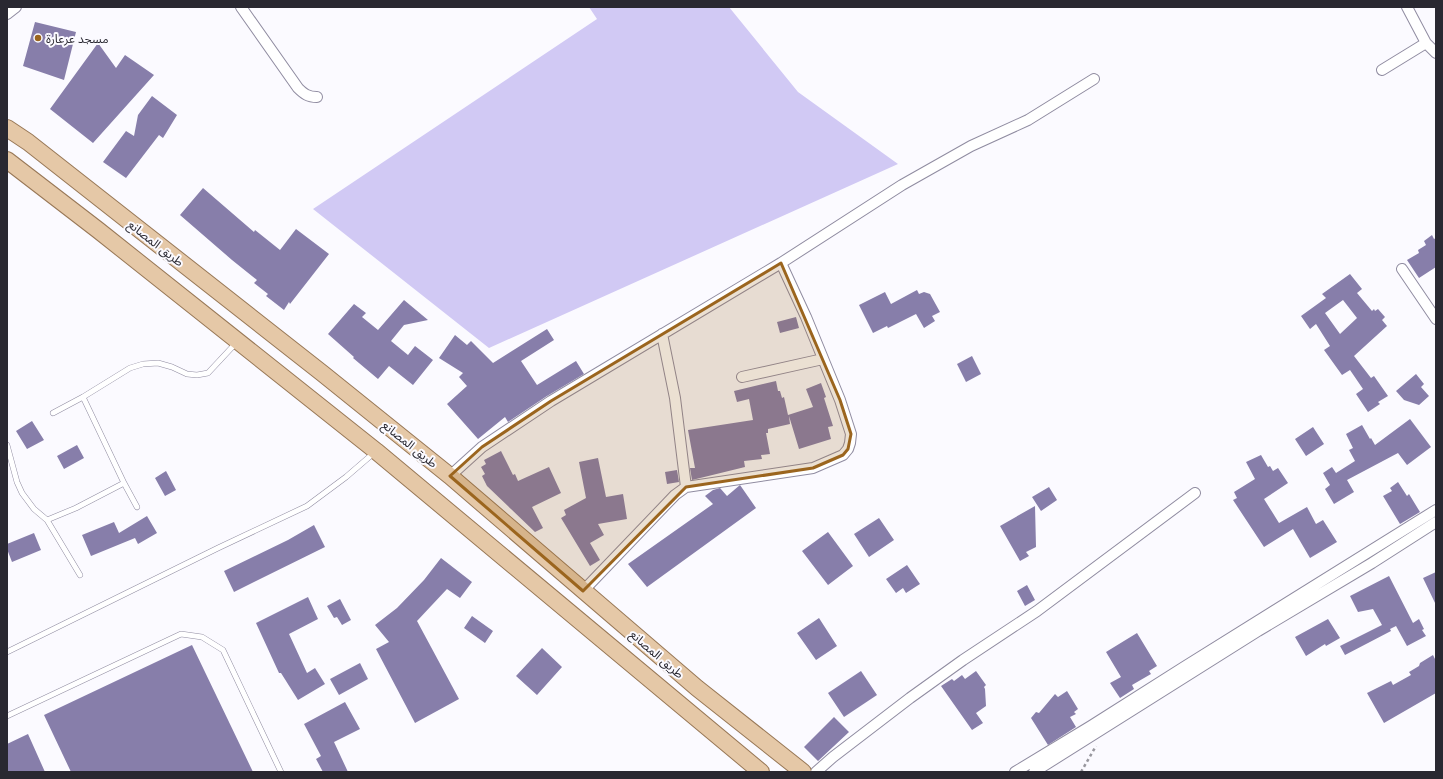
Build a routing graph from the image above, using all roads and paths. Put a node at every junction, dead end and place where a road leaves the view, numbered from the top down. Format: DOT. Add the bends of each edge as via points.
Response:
graph roads {
  1 [pos="16,7"];
  2 [pos="241,7"];
  3 [pos="1407,7"];
  4 [pos="7,14"];
  5 [pos="1426,43"];
  6 [pos="1436,52"];
  7 [pos="1382,70"];
  8 [pos="1094,79"];
  9 [pos="317,97"];
  10 [pos="7,128"];
  11 [pos="7,160"];
  12 [pos="116,211"];
  13 [pos="98,230"];
  14 [pos="781,263"];
  15 [pos="1402,269"];
  16 [pos="1436,319"];
  17 [pos="662,334"];
  18 [pos="238,341"];
  19 [pos="823,359"];
  20 [pos="742,377"];
  21 [pos="83,397"];
  22 [pos="54,414"];
  23 [pos="7,444"];
  24 [pos="376,451"];
  25 [pos="450,476"];
  26 [pos="124,483"];
  27 [pos="686,487"];
  28 [pos="1195,493"];
  29 [pos="137,507"];
  30 [pos="1436,510"];
  31 [pos="47,520"];
  32 [pos="1436,522"];
  33 [pos="80,575"];
  34 [pos="583,590"];
  35 [pos="7,652"];
  36 [pos="7,716"];
  37 [pos="281,772"];
  38 [pos="761,772"];
  39 [pos="803,772"];
  40 [pos="816,772"];
  41 [pos="1016,772"];
  42 [pos="1034,772"];
  1 -- 4 [label="street"];
  2 -- 9 [label="street" via="298,88 310,97"];
  3 -- 5 [label="street"];
  5 -- 6 [label="street"];
  5 -- 7 [label="street"];
  8 -- 14 [label="street" via="1028,120 971,146 902,184"];
  10 -- 12 [label="main road, طريق المصانع"];
  11 -- 13 [label="main road, طريق المصانع"];
  12 -- 13 [label="main road"];
  12 -- 25 [label="main road, طريق المصانع"];
  13 -- 18 [label="main road, طريق المصانع"];
  14 -- 17 [label="street"];
  14 -- 19 [label="street"];
  15 -- 16 [label="street"];
  17 -- 25 [label="street" via="503,432"];
  17 -- 27 [label="street" via="675,398"];
  18 -- 21 [label="lane" via="208,373 187,374 158,363 143,364 130,368"];
  18 -- 24 [label="main road, طريق المصانع"];
  19 -- 20 [label="street"];
  19 -- 27 [label="street" via="851,434 848,449 843,455 814,468"];
  21 -- 22 [label="lane"];
  21 -- 26 [label="lane"];
  23 -- 31 [label="lane" via="22,492 34,510"];
  24 -- 35 [label="lane" via="307,506"];
  24 -- 38 [label="main road, طريق المصانع"];
  25 -- 34 [label="main road, طريق المصانع"];
  26 -- 29 [label="lane"];
  26 -- 31 [label="lane"];
  27 -- 34 [label="street" via="675,495"];
  28 -- 40 [label="street" via="1037,611 910,698"];
  30 -- 41 [label="street"];
  31 -- 33 [label="lane"];
  32 -- 42 [label="street"];
  34 -- 39 [label="main road, طريق المصانع" via="697,688"];
  36 -- 37 [label="lane" via="181,634 202,637 223,650"];
}
